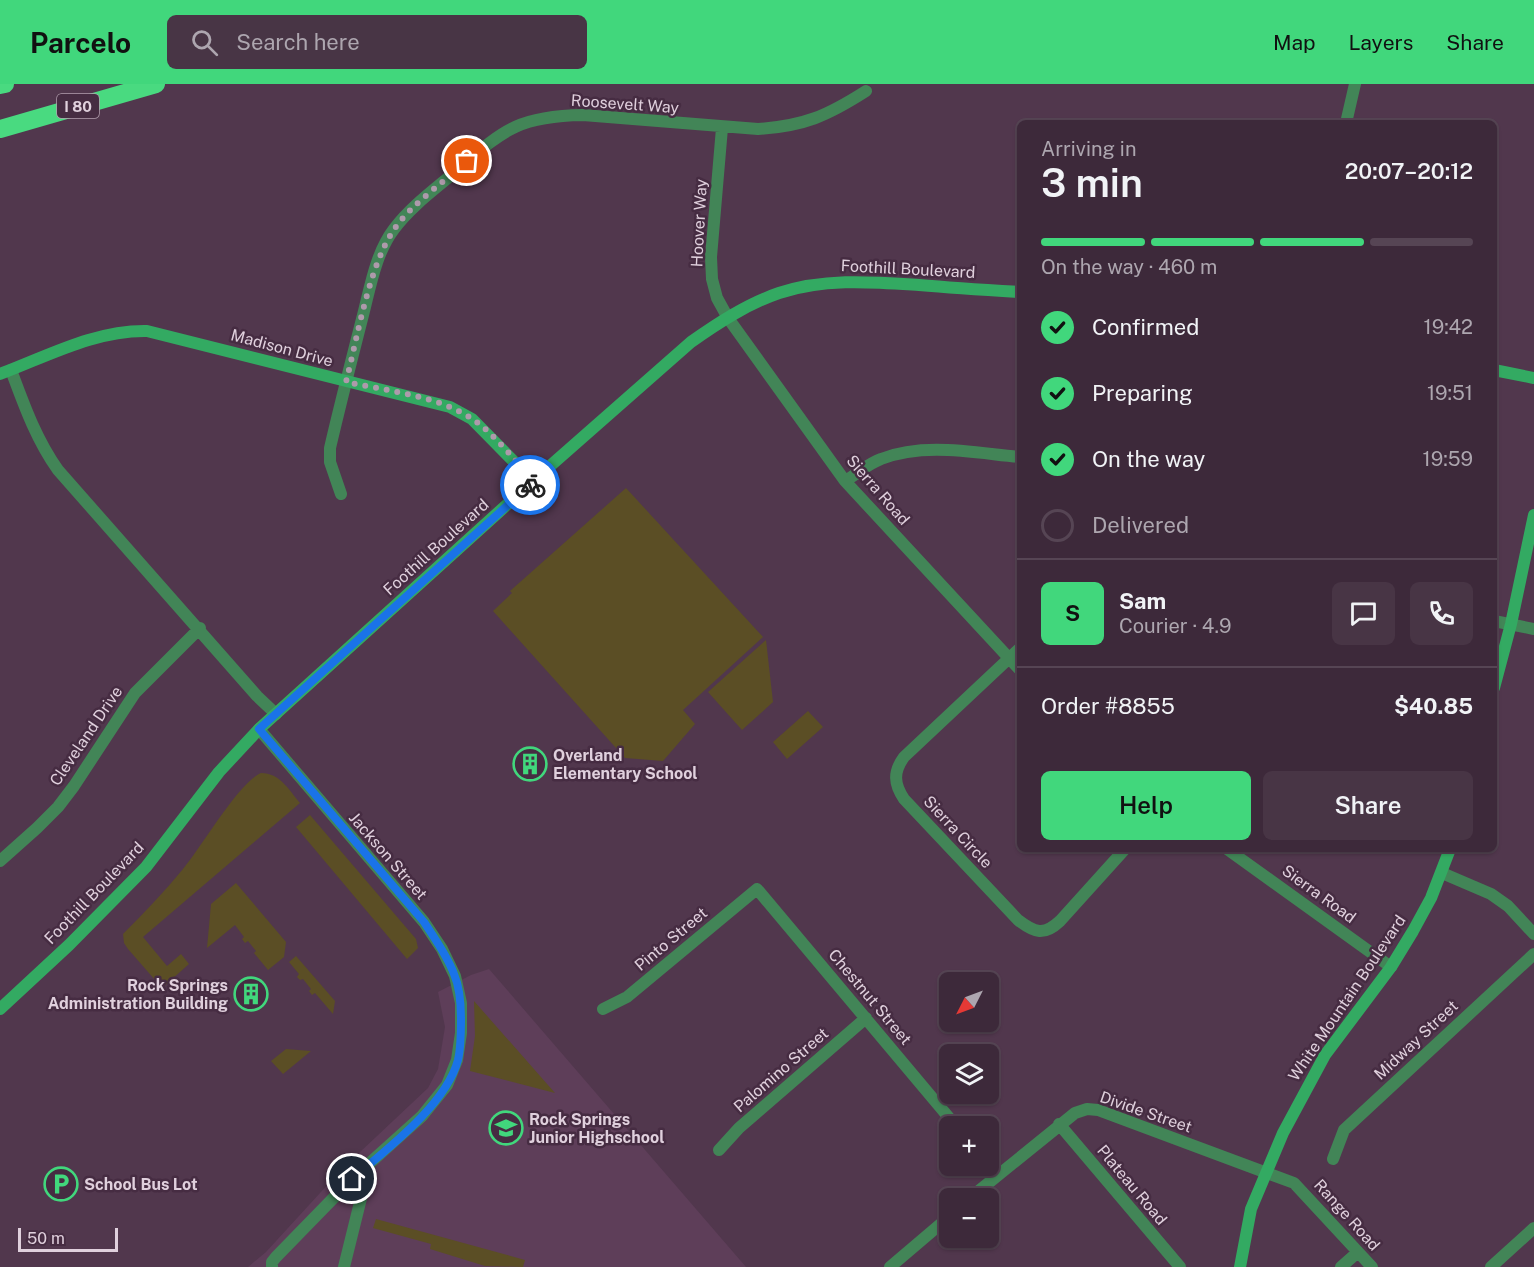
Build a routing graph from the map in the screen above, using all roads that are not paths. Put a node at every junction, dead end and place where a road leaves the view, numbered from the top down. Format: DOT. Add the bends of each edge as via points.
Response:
graph roads {
  1 [pos="5,84"];
  2 [pos="156,84"];
  3 [pos="1355,84"];
  4 [pos="0,86"];
  5 [pos="866,91"];
  6 [pos="1347,120"];
  7 [pos="722,128"];
  8 [pos="0,129"];
  9 [pos="1017,292"];
  10 [pos="728,318"];
  11 [pos="1497,370"];
  12 [pos="5,372"];
  13 [pos="1534,378"];
  14 [pos="346,382"];
  15 [pos="1017,457"];
  16 [pos="534,481"];
  17 [pos="845,481"];
  18 [pos="341,494"];
  19 [pos="1534,515"];
  20 [pos="1497,622"];
  21 [pos="1510,624"];
  22 [pos="200,628"];
  23 [pos="1534,629"];
  24 [pos="1017,651"];
  25 [pos="1009,658"];
  26 [pos="1017,667"];
  27 [pos="1497,676"];
  28 [pos="276,714"];
  29 [pos="259,729"];
  30 [pos="1122,852"];
  31 [pos="1231,852"];
  32 [pos="1449,852"];
  33 [pos="0,861"];
  34 [pos="1442,873"];
  35 [pos="757,889"];
  36 [pos="1534,934"];
  37 [pos="1534,954"];
  38 [pos="1391,967"];
  39 [pos="0,1009"];
  40 [pos="603,1009"];
  41 [pos="866,1018"];
  42 [pos="948,1116"];
  43 [pos="1059,1124"];
  44 [pos="719,1150"];
  45 [pos="1333,1158"];
  46 [pos="369,1164"];
  47 [pos="1265,1172"];
  48 [pos="999,1174"];
  49 [pos="997,1176"];
  50 [pos="982,1188"];
  51 [pos="939,1225"];
  52 [pos="1534,1228"];
  53 [pos="1358,1252"];
  54 [pos="272,1267"];
  55 [pos="344,1267"];
  56 [pos="890,1267"];
  57 [pos="1180,1267"];
  58 [pos="1240,1267"];
  59 [pos="1341,1267"];
  60 [pos="1372,1267"];
  61 [pos="1491,1267"];
  1 -- 4 [label="highway"];
  2 -- 8 [label="highway, I 80"];
  3 -- 6 [label="street"];
  5 -- 7 [label="street, Roosevelt Way" via="807,122 758,129"];
  7 -- 10 [label="street, Hoover Way" via="711,257 717,298"];
  7 -- 14 [label="street, Roosevelt Way" via="556,116 535,119 498,135 393,231 372,280"];
  9 -- 10 [label="main road, Foothill Boulevard" via="831,282 779,293"];
  10 -- 16 [label="main road, Foothill Boulevard" via="691,342"];
  10 -- 17 [label="street, Sierra Road"];
  11 -- 13 [label="main road"];
  12 -- 14 [label="main road, Madison Drive" via="107,334 128,330 147,331"];
  12 -- 22 [label="street" via="43,449 58,470"];
  14 -- 16 [label="main road, Madison Drive" via="450,407 472,419"];
  14 -- 18 [label="street, Roosevelt Way" via="330,448 330,462"];
  15 -- 17 [label="street" via="936,450 905,452 880,459"];
  16 -- 28 [label="main road, Foothill Boulevard"];
  17 -- 25 [label="street, Sierra Road"];
  19 -- 21 [label="main road"];
  20 -- 21 [label="street"];
  21 -- 23 [label="street"];
  21 -- 27 [label="main road"];
  22 -- 28 [label="street"];
  22 -- 33 [label="street, Cleveland Drive" via="135,693 58,807"];
  24 -- 25 [label="street, Sierra Circle"];
  25 -- 26 [label="street, Sierra Road"];
  25 -- 30 [label="street, Sierra Circle" via="897,765 897,788 1018,920 1040,932 1052,929"];
  28 -- 29 [label="main road, Foothill Boulevard"];
  29 -- 39 [label="main road, Foothill Boulevard" via="219,772 146,867"];
  29 -- 46 [label="street, Jackson Street" via="424,922 455,976 461,1003 461,1033 458,1060 447,1085 423,1116"];
  31 -- 38 [label="street, Sierra Road"];
  32 -- 34 [label="main road, White Mountain Boulevard"];
  34 -- 36 [label="street" via="1491,894"];
  34 -- 38 [label="main road, White Mountain Boulevard"];
  35 -- 40 [label="street, Pinto Street" via="627,997"];
  35 -- 41 [label="street, Chestnut Street"];
  37 -- 45 [label="street, Midway Street" via="1344,1130"];
  38 -- 47 [label="main road, White Mountain Boulevard" via="1325,1055"];
  41 -- 42 [label="street, Chestnut Street"];
  41 -- 44 [label="street, Palomino Street" via="739,1128"];
  43 -- 47 [label="street, Divide Street" via="1075,1113 1098,1110"];
  43 -- 48 [label="street, Divide Street"];
  43 -- 57 [label="street, Plateau Road"];
  46 -- 54 [label="street, Jackson Street" via="276,1257"];
  46 -- 55 [label="street"];
  47 -- 53 [label="street, Range Road" via="1294,1183"];
  47 -- 58 [label="main road, White Mountain Boulevard" via="1251,1209"];
  49 -- 50 [label="street, Divide Street"];
  51 -- 56 [label="street"];
  52 -- 61 [label="street"];
  53 -- 59 [label="street"];
  53 -- 60 [label="street, Range Road"];
}
